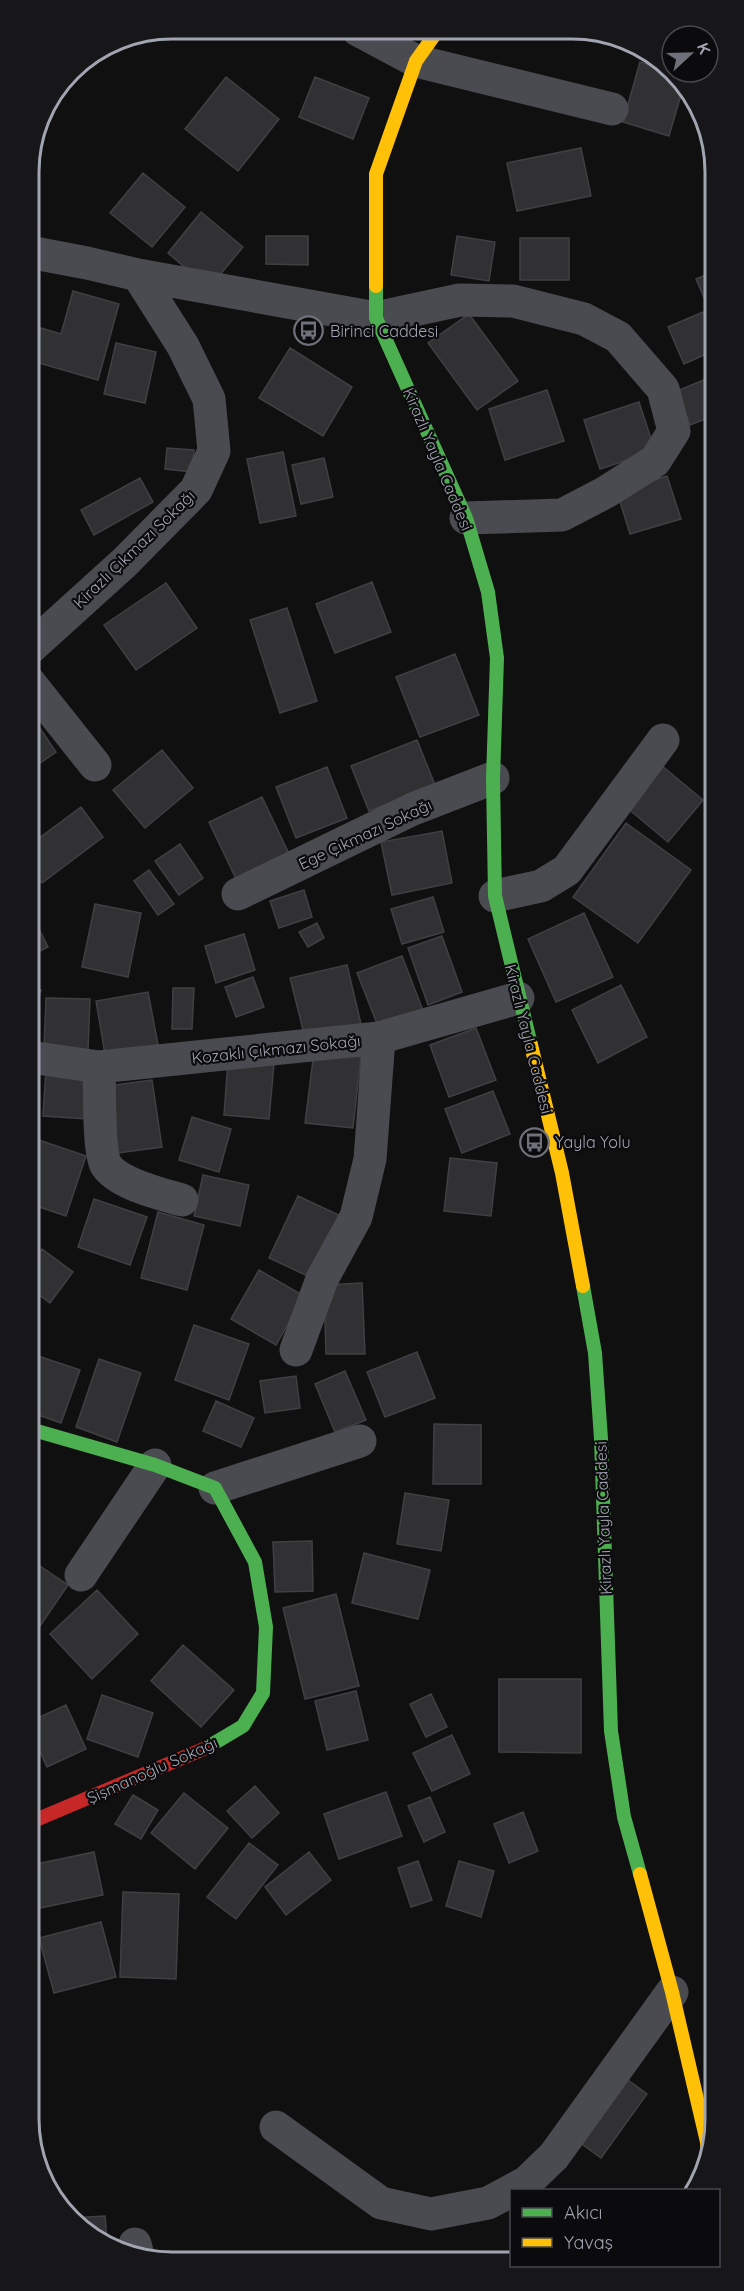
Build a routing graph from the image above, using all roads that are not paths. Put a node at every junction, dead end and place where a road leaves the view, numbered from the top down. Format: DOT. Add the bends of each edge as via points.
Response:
graph roads {
  1 [pos="375,39"];
  2 [pos="432,39"];
  3 [pos="416,61"];
  4 [pos="612,109"];
  5 [pos="39,254"];
  6 [pos="138,275"];
  7 [pos="376,318"];
  8 [pos="466,518"];
  9 [pos="39,640"];
  10 [pos="39,694"];
  11 [pos="663,740"];
  12 [pos="95,765"];
  13 [pos="493,778"];
  14 [pos="238,894"];
  15 [pos="495,896"];
  16 [pos="518,998"];
  17 [pos="379,1038"];
  18 [pos="39,1057"];
  19 [pos="99,1067"];
  20 [pos="182,1200"];
  21 [pos="296,1350"];
  22 [pos="39,1432"];
  23 [pos="360,1441"];
  24 [pos="155,1465"];
  25 [pos="215,1488"];
  26 [pos="81,1575"];
  27 [pos="39,1819"];
  28 [pos="672,1992"];
  29 [pos="276,2127"];
  30 [pos="705,2132"];
  31 [pos="513,2189"];
  32 [pos="510,2191"];
  1 -- 3 [label="street"];
  2 -- 3 [label="main road"];
  3 -- 4 [label="street"];
  3 -- 7 [label="main road" via="376,174"];
  5 -- 6 [label="street"];
  6 -- 7 [label="street"];
  6 -- 9 [label="street, Kirazlı Çıkmazı Sokağı" via="183,346 209,399 214,451 196,490 125,562"];
  7 -- 8 [label="main road, Kirazlı Yayla Caddesi"];
  7 -- 8 [label="street" via="460,300 513,301 584,319 618,337 663,390 674,431 655,460 606,492 562,515"];
  8 -- 13 [label="main road, Kirazlı Yayla Caddesi" via="488,592 497,658"];
  10 -- 12 [label="street"];
  11 -- 15 [label="street" via="567,870 541,886"];
  13 -- 14 [label="street, Ege Çıkmazı Sokağı" via="413,809"];
  13 -- 15 [label="main road, Kirazlı Yayla Caddesi"];
  15 -- 16 [label="main road, Kirazlı Yayla Caddesi"];
  16 -- 17 [label="street, Kozaklı Çıkmazı Sokağı"];
  16 -- 28 [label="main road, Kirazlı Yayla Caddesi" via="562,1173 595,1353 611,1731 624,1817"];
  17 -- 19 [label="street, Kozaklı Çıkmazı Sokağı"];
  17 -- 21 [label="street" via="370,1159 356,1217 322,1279"];
  18 -- 19 [label="street, Kozaklı Çıkmazı Sokağı"];
  19 -- 20 [label="street" via="105,1164 113,1173 145,1190"];
  22 -- 24 [label="main road"];
  23 -- 25 [label="street"];
  24 -- 25 [label="main road"];
  24 -- 26 [label="street"];
  25 -- 27 [label="main road, Şişmanoğlu Sokağı" via="255,1562 266,1627 263,1694 243,1726 204,1749"];
  28 -- 30 [label="main road, Kirazlı Yayla Caddesi"];
  28 -- 31 [label="street" via="554,2156"];
  29 -- 32 [label="street" via="381,2203 431,2214 488,2203"];
}
